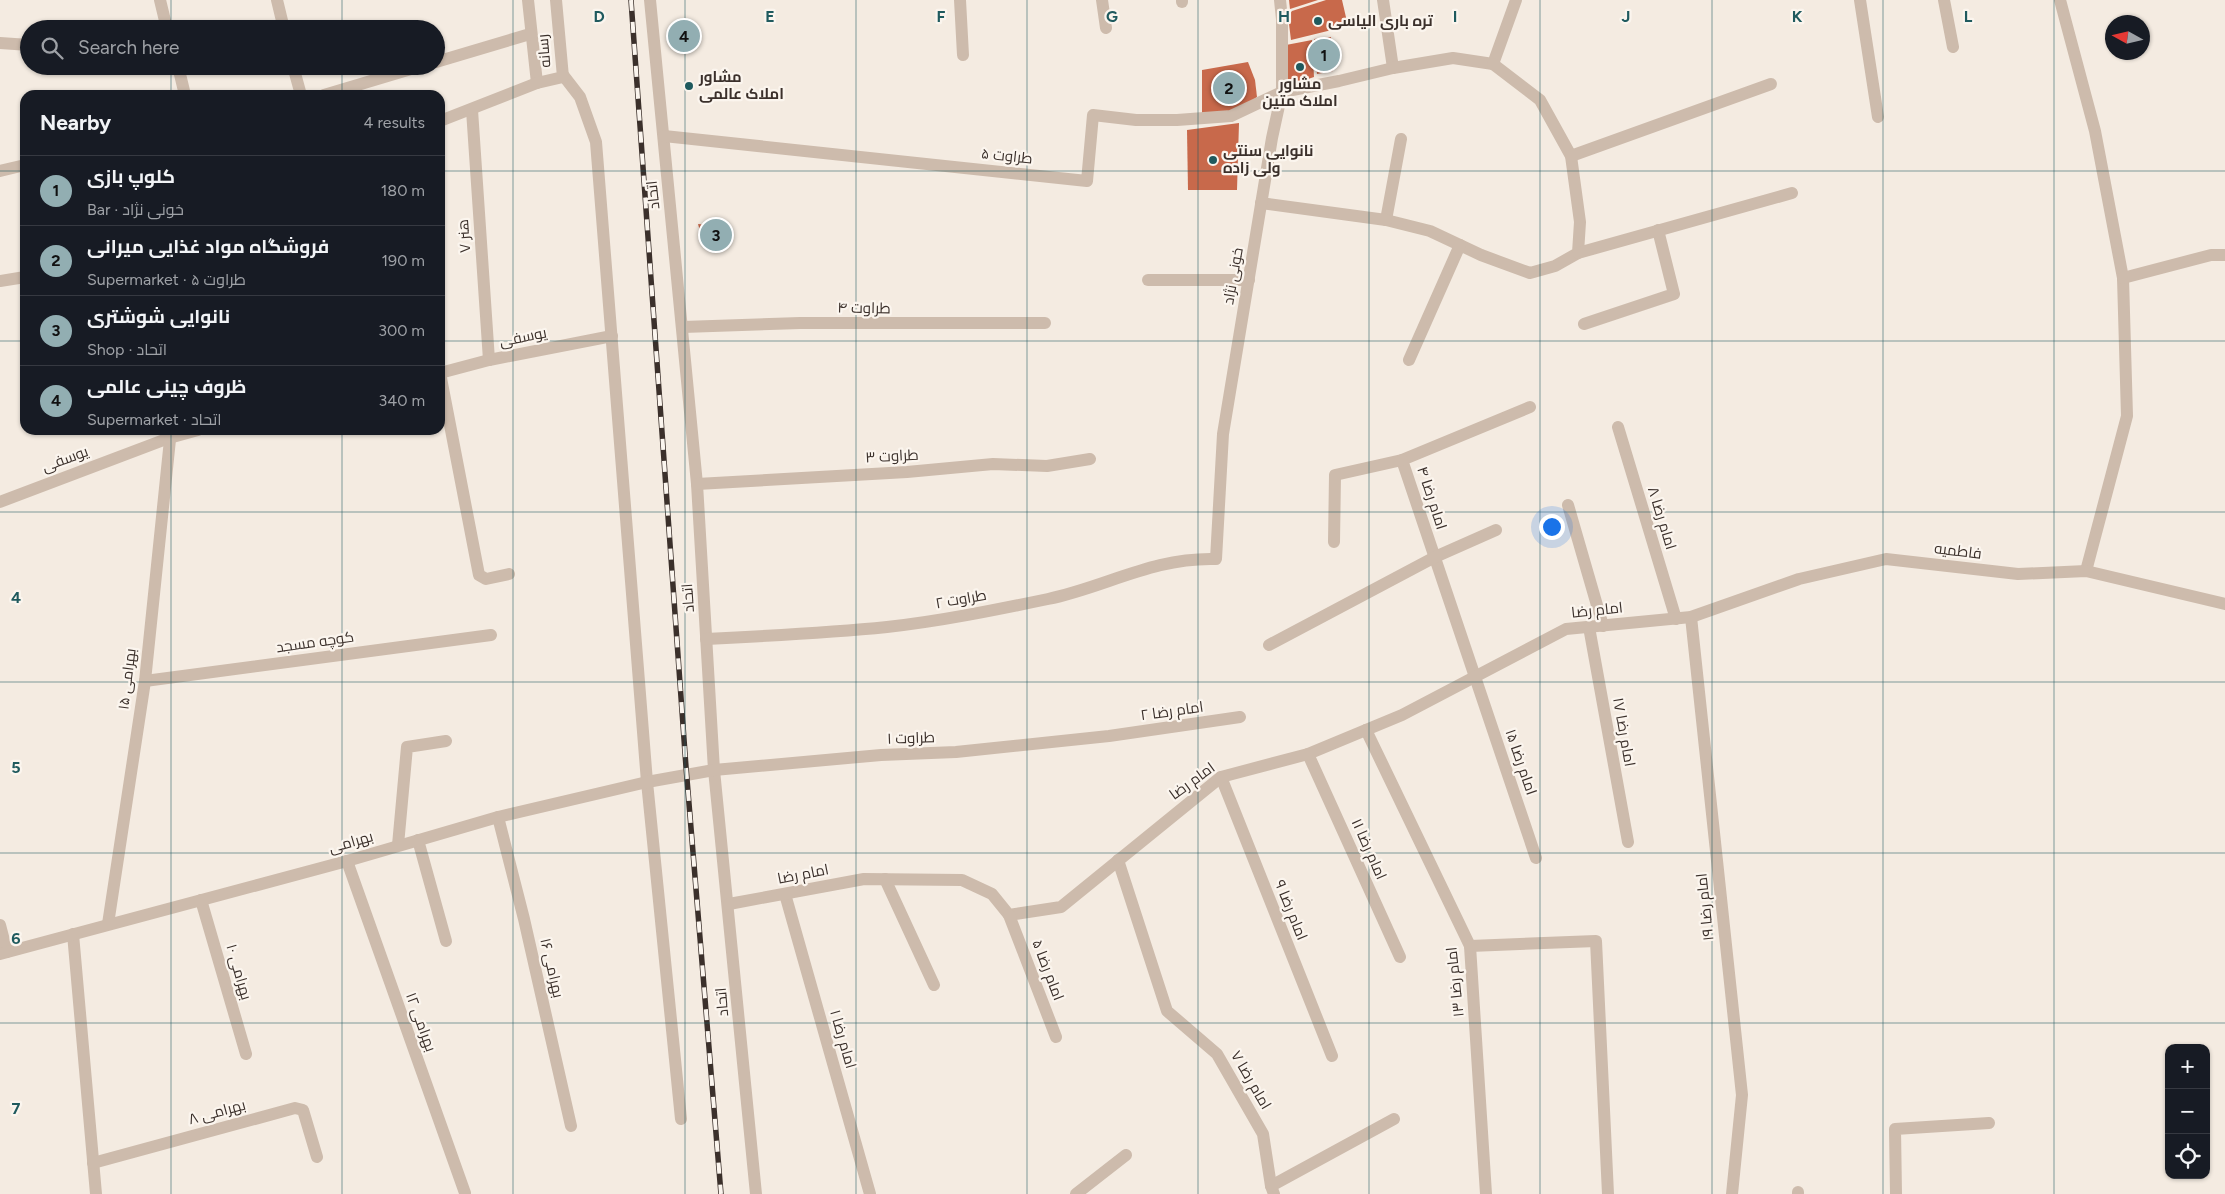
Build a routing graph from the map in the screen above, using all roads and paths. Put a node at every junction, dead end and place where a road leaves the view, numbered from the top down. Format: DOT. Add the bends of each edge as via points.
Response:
graph roads {
  1 [pos="160,0"];
  2 [pos="277,0"];
  3 [pos="528,0"];
  4 [pos="556,0"];
  5 [pos="650,0"];
  6 [pos="960,0"];
  7 [pos="1102,0"];
  8 [pos="1280,0"];
  9 [pos="1383,0"];
  10 [pos="1516,0"];
  11 [pos="1860,0"];
  12 [pos="1944,0"];
  13 [pos="2060,0"];
  14 [pos="165,20"];
  15 [pos="282,20"];
  16 [pos="1106,28"];
  17 [pos="530,34"];
  18 [pos="0,43"];
  19 [pos="20,44"];
  20 [pos="1953,47"];
  21 [pos="963,55"];
  22 [pos="445,59"];
  23 [pos="1493,64"];
  24 [pos="1393,68"];
  25 [pos="180,75"];
  26 [pos="295,75"];
  27 [pos="391,75"];
  28 [pos="563,75"];
  29 [pos="537,83"];
  30 [pos="1771,84"];
  31 [pos="184,90"];
  32 [pos="300,90"];
  33 [pos="341,90"];
  34 [pos="1282,92"];
  35 [pos="472,110"];
  36 [pos="1878,117"];
  37 [pos="445,119"];
  38 [pos="664,136"];
  39 [pos="1401,140"];
  40 [pos="1571,156"];
  41 [pos="20,166"];
  42 [pos="0,171"];
  43 [pos="1792,193"];
  44 [pos="1261,203"];
  45 [pos="1386,220"];
  46 [pos="1658,230"];
  47 [pos="1460,245"];
  48 [pos="1578,253"];
  49 [pos="2225,255"];
  50 [pos="20,278"];
  51 [pos="2123,278"];
  52 [pos="1148,280"];
  53 [pos="1249,280"];
  54 [pos="0,281"];
  55 [pos="1045,323"];
  56 [pos="1584,324"];
  57 [pos="683,327"];
  58 [pos="612,336"];
  59 [pos="489,360"];
  60 [pos="1410,360"];
  61 [pos="445,372"];
  62 [pos="445,399"];
  63 [pos="1530,408"];
  64 [pos="1618,427"];
  65 [pos="168,435"];
  66 [pos="170,435"];
  67 [pos="1090,459"];
  68 [pos="1402,460"];
  69 [pos="697,484"];
  70 [pos="0,502"];
  71 [pos="1568,504"];
  72 [pos="1496,530"];
  73 [pos="1334,542"];
  74 [pos="1435,557"];
  75 [pos="1216,559"];
  76 [pos="2086,571"];
  77 [pos="509,574"];
  78 [pos="2225,604"];
  79 [pos="1691,617"];
  80 [pos="1676,619"];
  81 [pos="1603,626"];
  82 [pos="1589,627"];
  83 [pos="491,635"];
  84 [pos="706,638"];
  85 [pos="1269,645"];
  86 [pos="1475,677"];
  87 [pos="144,681"];
  88 [pos="1240,717"];
  89 [pos="1366,730"];
  90 [pos="1109,736"];
  91 [pos="446,741"];
  92 [pos="1308,754"];
  93 [pos="714,770"];
  94 [pos="1221,777"];
  95 [pos="647,782"];
  96 [pos="498,818"];
  97 [pos="418,840"];
  98 [pos="1628,842"];
  99 [pos="398,845"];
  100 [pos="1536,858"];
  101 [pos="1118,860"];
  102 [pos="347,861"];
  103 [pos="886,879"];
  104 [pos="785,894"];
  105 [pos="201,900"];
  106 [pos="729,904"];
  107 [pos="1009,915"];
  108 [pos="108,924"];
  109 [pos="0,925"];
  110 [pos="73,934"];
  111 [pos="446,941"];
  112 [pos="1470,946"];
  113 [pos="4,953"];
  114 [pos="1400,958"];
  115 [pos="934,985"];
  116 [pos="1056,1037"];
  117 [pos="246,1054"];
  118 [pos="1332,1056"];
  119 [pos="681,1118"];
  120 [pos="1394,1118"];
  121 [pos="1989,1122"];
  122 [pos="571,1126"];
  123 [pos="1126,1155"];
  124 [pos="317,1157"];
  125 [pos="93,1164"];
  126 [pos="1272,1190"];
  127 [pos="465,1193"];
  128 [pos="96,1194"];
  129 [pos="756,1194"];
  130 [pos="870,1194"];
  131 [pos="1076,1194"];
  132 [pos="1486,1194"];
  133 [pos="1608,1194"];
  134 [pos="1732,1194"];
  135 [pos="1896,1194"];
  1 -- 14 [label="street"];
  2 -- 15 [label="street"];
  3 -- 17 [label="street, رسانه"];
  4 -- 28 [label="street, رسانه"];
  5 -- 38 [label="street, اتحاد"];
  6 -- 21 [label="street"];
  7 -- 16 [label="street"];
  8 -- 34 [label="street, خونی نژاد"];
  9 -- 24 [label="street"];
  10 -- 23 [label="street"];
  11 -- 36 [label="street"];
  12 -- 20 [label="street"];
  13 -- 51 [label="street" via="2095,131"];
  17 -- 22 [label="street"];
  17 -- 29 [label="street, رسانه"];
  18 -- 19 [label="street"];
  23 -- 24 [label="street" via="1453,58"];
  23 -- 40 [label="street" via="1540,100"];
  24 -- 34 [label="street"];
  25 -- 31 [label="street"];
  26 -- 32 [label="street"];
  27 -- 33 [label="street"];
  28 -- 29 [label="street, رسانه" via="563,78"];
  28 -- 58 [label="street" via="580,97 596,142"];
  29 -- 35 [label="street"];
  30 -- 40 [label="street"];
  34 -- 38 [label="street, طراوت ۵" via="1231,116 1136,120 1093,115 1087,181"];
  34 -- 44 [label="street, خونی نژاد"];
  35 -- 37 [label="street"];
  35 -- 59 [label="street, هنر ۷"];
  38 -- 57 [label="street, اتحاد"];
  39 -- 45 [label="street"];
  40 -- 48 [label="street" via="1580,222"];
  41 -- 42 [label="street"];
  43 -- 46 [label="street"];
  44 -- 45 [label="street"];
  44 -- 53 [label="street, خونی نژاد"];
  45 -- 47 [label="street" via="1430,231"];
  46 -- 48 [label="street"];
  46 -- 56 [label="street" via="1674,294"];
  47 -- 48 [label="street" via="1530,273 1555,266"];
  47 -- 60 [label="street"];
  49 -- 51 [label="street" via="2211,255"];
  50 -- 54 [label="street"];
  51 -- 76 [label="street" via="2127,416"];
  52 -- 53 [label="street"];
  53 -- 75 [label="street, خونی نژاد" via="1223,434"];
  55 -- 57 [label="street, طراوت ۴" via="800,323"];
  57 -- 69 [label="street, اتحاد"];
  58 -- 59 [label="street, یوسفی"];
  58 -- 95 [label="street"];
  59 -- 61 [label="street, یوسفی"];
  62 -- 77 [label="street" via="479,575 486,579"];
  63 -- 68 [label="street, امام رضا ۴"];
  64 -- 80 [label="street, امام رضا ۸"];
  65 -- 70 [label="street, یوسفی"];
  66 -- 87 [label="street, بهرامی ۱۵"];
  67 -- 69 [label="street, طراوت ۳" via="1047,466 993,464"];
  68 -- 73 [label="street" via="1335,475"];
  68 -- 74 [label="street, امام رضا ۴"];
  69 -- 84 [label="street, اتحاد"];
  71 -- 81 [label="street"];
  72 -- 74 [label="street"];
  74 -- 85 [label="street"];
  74 -- 86 [label="street, امام رضا ۴"];
  75 -- 84 [label="street, طراوت ۲" via="1190,558 1051,598 888,627"];
  76 -- 78 [label="street, فاطمیه"];
  76 -- 79 [label="street, فاطمیه" via="2018,574 1886,558 1799,579"];
  79 -- 80 [label="street, امام رضا"];
  79 -- 134 [label="street, امام رضا ۱۹" via="1742,1095"];
  80 -- 81 [label="street, امام رضا"];
  81 -- 82 [label="street, امام رضا"];
  82 -- 86 [label="street, امام رضا" via="1566,629"];
  82 -- 98 [label="street, امام رضا ۱۷"];
  83 -- 87 [label="street, کوچه مسجد"];
  84 -- 93 [label="street, اتحاد"];
  86 -- 89 [label="street, امام رضا"];
  86 -- 100 [label="street, امام رضا ۱۵"];
  87 -- 108 [label="street, بهرامی ۱۵"];
  88 -- 90 [label="street, امام رضا ۲"];
  89 -- 92 [label="street, امام رضا"];
  89 -- 112 [label="street, امام رضا ۱۳"];
  90 -- 93 [label="street, طراوت ۱" via="956,752 881,755"];
  91 -- 99 [label="street" via="407,747"];
  92 -- 94 [label="street, امام رضا"];
  92 -- 114 [label="street, امام رضا ۱۱"];
  93 -- 95 [label="street, بهرامی"];
  93 -- 106 [label="street, اتحاد"];
  94 -- 101 [label="street, امام رضا"];
  94 -- 118 [label="street, امام رضا ۹"];
  95 -- 96 [label="street, بهرامی"];
  95 -- 119 [label="street"];
  96 -- 97 [label="street, بهرامی"];
  96 -- 122 [label="street, بهرامی ۱۶"];
  97 -- 99 [label="street, بهرامی"];
  97 -- 111 [label="street"];
  99 -- 102 [label="street, بهرامی"];
  101 -- 107 [label="street, امام رضا" via="1061,907"];
  101 -- 126 [label="street, امام رضا ۷" via="1168,1011 1217,1054 1263,1134"];
  102 -- 105 [label="street, بهرامی"];
  102 -- 127 [label="street, بهرامی ۱۲"];
  103 -- 104 [label="street, امام رضا" via="864,879"];
  103 -- 107 [label="street, امام رضا" via="962,880 992,894"];
  103 -- 115 [label="street"];
  104 -- 106 [label="street, امام رضا"];
  104 -- 130 [label="street, امام رضا ۱"];
  105 -- 108 [label="street, بهرامی"];
  105 -- 117 [label="street, بهرامی ۱۰"];
  106 -- 129 [label="street, اتحاد"];
  107 -- 116 [label="street, امام رضا ۵"];
  108 -- 110 [label="street, بهرامی"];
  109 -- 113 [label="street"];
  110 -- 113 [label="street, بهرامی"];
  110 -- 125 [label="street"];
  112 -- 132 [label="street, امام رضا ۱۳"];
  112 -- 133 [label="street" via="1596,941"];
  120 -- 126 [label="street"];
  121 -- 135 [label="street" via="1895,1129"];
  123 -- 131 [label="street"];
  124 -- 125 [label="street, بهرامی ۸" via="303,1110 295,1108"];
  125 -- 128 [label="street"];
}
